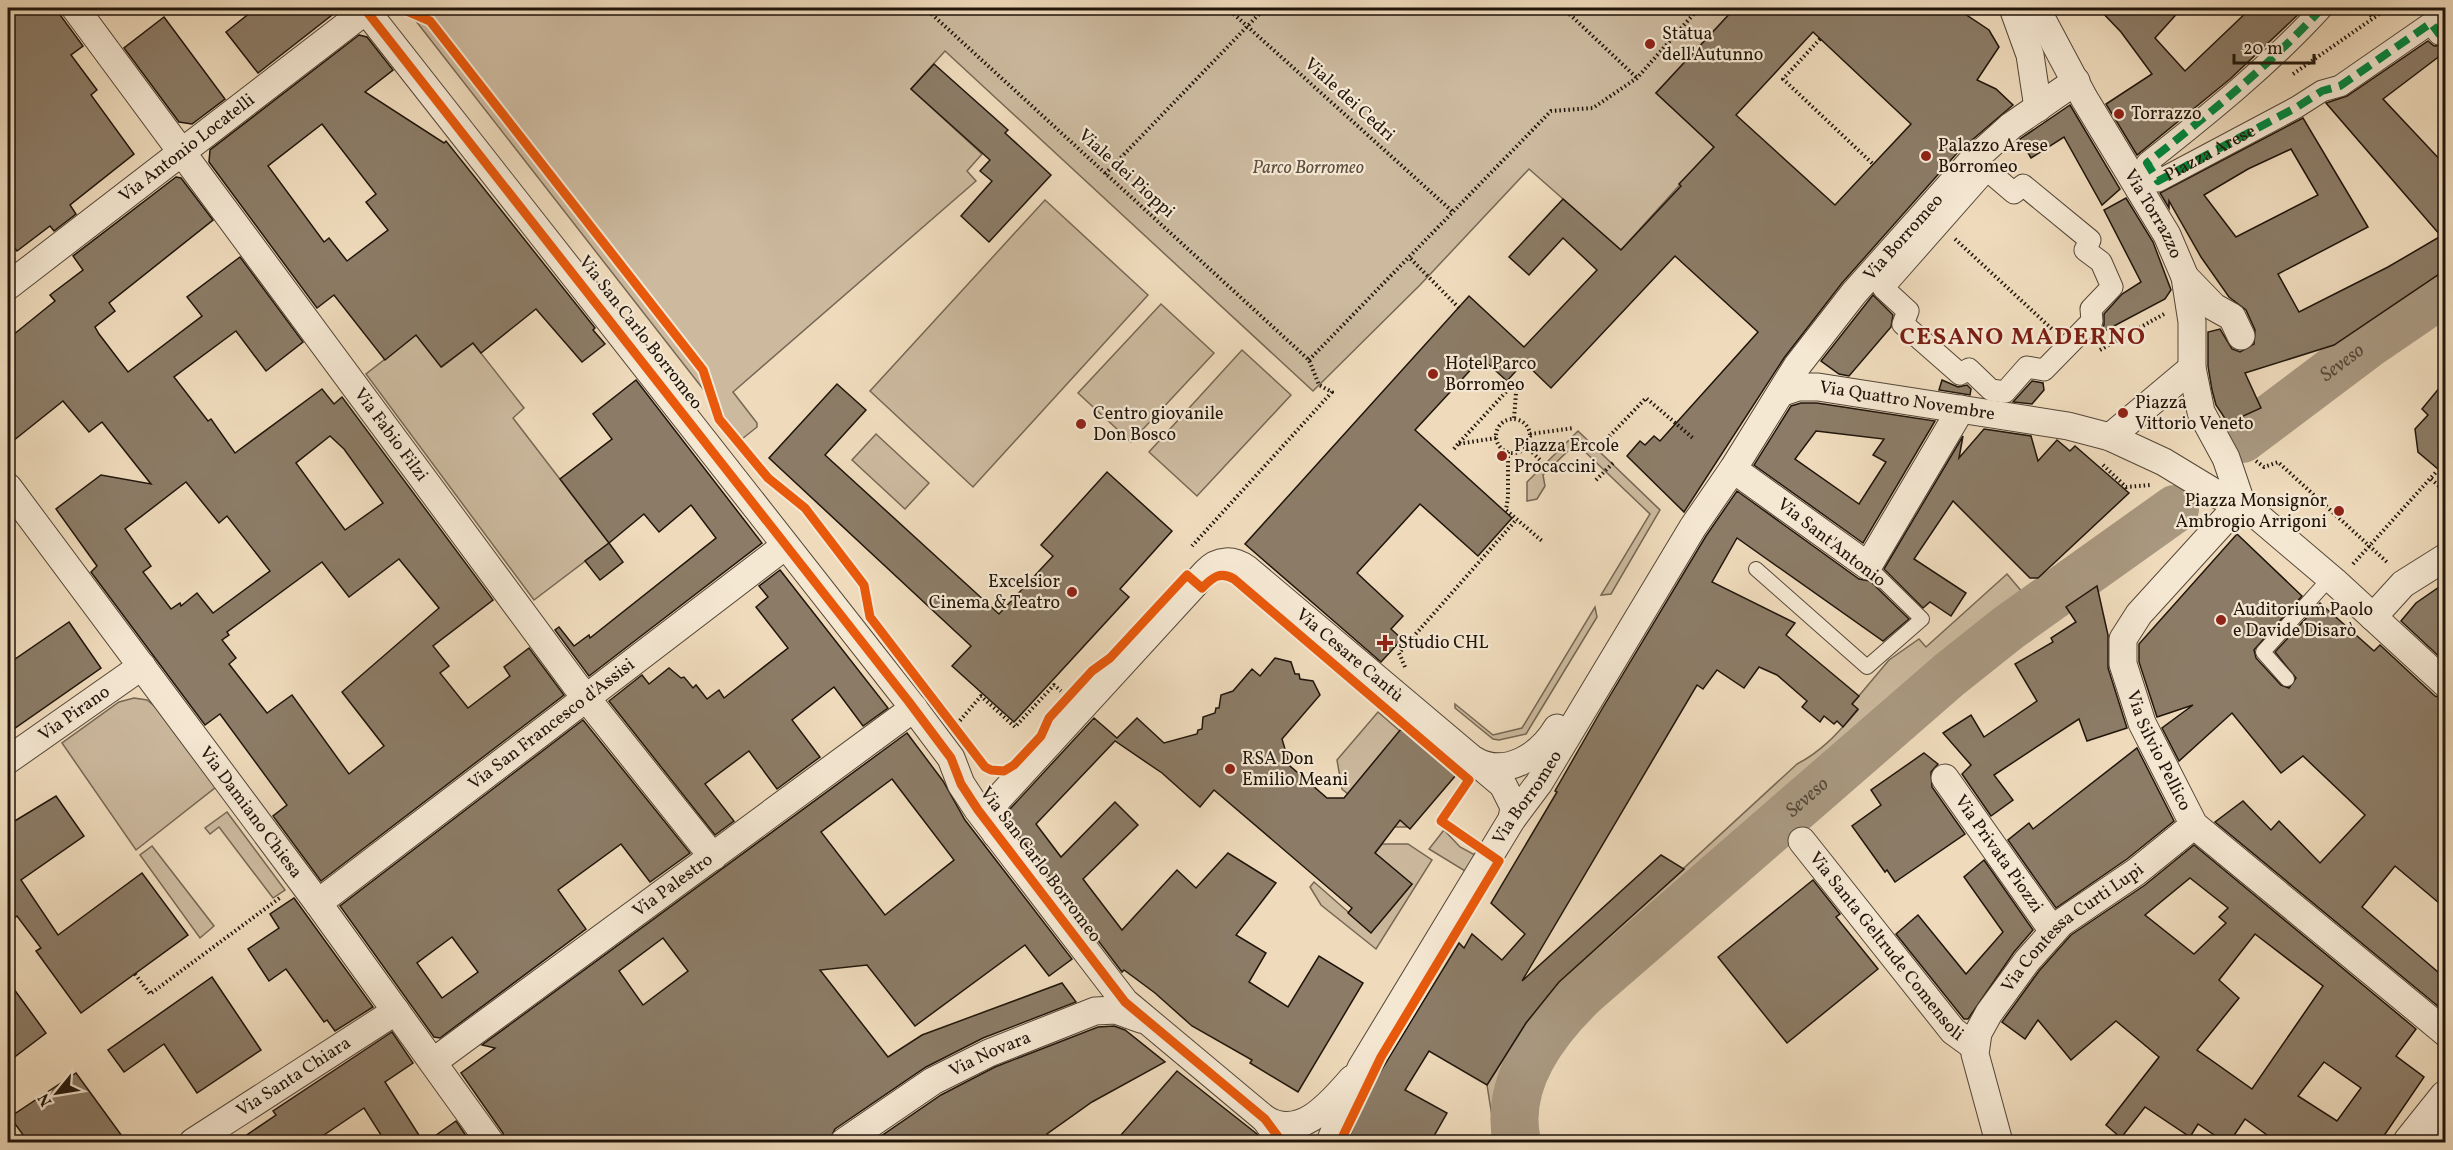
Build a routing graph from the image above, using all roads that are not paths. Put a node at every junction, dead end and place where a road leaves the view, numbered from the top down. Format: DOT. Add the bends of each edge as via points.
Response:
graph roads {
  1 [pos="75,8"];
  2 [pos="367,8"];
  3 [pos="2013,8"];
  4 [pos="2036,8"];
  5 [pos="2322,8"];
  6 [pos="2445,30"];
  7 [pos="2076,81"];
  8 [pos="2038,108"];
  9 [pos="180,151"];
  10 [pos="2144,176"];
  11 [pos="1938,224"];
  12 [pos="2185,277"];
  13 [pos="8,286"];
  14 [pos="2241,336"];
  15 [pos="1801,361"];
  16 [pos="2192,368"];
  17 [pos="1821,387"];
  18 [pos="1783,392"];
  19 [pos="1961,409"];
  20 [pos="2110,437"];
  21 [pos="1733,469"];
  22 [pos="8,488"];
  23 [pos="2241,502"];
  24 [pos="1693,527"];
  25 [pos="785,546"];
  26 [pos="2445,557"];
  27 [pos="1868,566"];
  28 [pos="1756,569"];
  29 [pos="2332,579"];
  30 [pos="2373,617"];
  31 [pos="142,666"];
  32 [pos="2287,679"];
  33 [pos="2445,684"];
  34 [pos="587,697"];
  35 [pos="914,708"];
  36 [pos="956,747"];
  37 [pos="1469,756"];
  38 [pos="8,760"];
  39 [pos="1511,765"];
  40 [pos="1022,774"];
  41 [pos="1946,778"];
  42 [pos="1512,819"];
  43 [pos="2194,825"];
  44 [pos="996,834"];
  45 [pos="1802,841"];
  46 [pos="713,857"];
  47 [pos="318,903"];
  48 [pos="2053,931"];
  49 [pos="396,1011"];
  50 [pos="1150,1024"];
  51 [pos="2445,1033"];
  52 [pos="1976,1047"];
  53 [pos="433,1062"];
  54 [pos="1362,1068"];
  55 [pos="2445,1097"];
  56 [pos="1265,1119"];
  57 [pos="1997,1137"];
  58 [pos="193,1143"];
  59 [pos="490,1143"];
  60 [pos="844,1143"];
  61 [pos="1282,1143"];
  62 [pos="1330,1143"];
  63 [pos="2410,1143"];
  1 -- 9 [label="street, Via Fabio Filzi"];
  2 -- 9 [label="street, Via Antonio Locatelli"];
  2 -- 25 [label="street, Via San Carlo Borromeo"];
  3 -- 8 [label="street" via="2030,55"];
  4 -- 7 [label="street, Via Torrazzo"];
  5 -- 10 [label="street, Piazza Arese" via="2290,43 2147,163"];
  6 -- 10 [label="street, Piazza Arese" via="2439,34 2432,23 2340,86 2322,91 2158,182"];
  7 -- 8 [label="street, Via Borromeo"];
  7 -- 10 [label="street, Via Torrazzo"];
  8 -- 15 [label="street, Via Borromeo" via="1970,163 1854,294"];
  9 -- 13 [label="street, Via Antonio Locatelli"];
  9 -- 34 [label="street, Via Fabio Filzi"];
  10 -- 12 [label="street, Via Torrazzo"];
  11 -- 11 [label="street" via="1987,170 2014,193 2023,185 2090,240 2085,250 2101,262 2112,288 2091,309 2092,321 2044,370 2027,367 2005,392 1991,390 1969,369 1960,374 1903,324 1908,311 1883,288"];
  12 -- 14 [label="street, Via Torrazzo" via="2214,307 2232,317"];
  12 -- 16 [label="street"];
  15 -- 17 [label="street"];
  15 -- 18 [label="street, Via Borromeo"];
  16 -- 20 [label="street"];
  16 -- 23 [label="street" via="2201,412 2226,458"];
  17 -- 18 [label="street, Via Quattro Novembre" via="1798,387"];
  17 -- 19 [label="street, Via Quattro Novembre"];
  18 -- 21 [label="street, Via Borromeo"];
  19 -- 20 [label="street, Via Quattro Novembre" via="2068,426"];
  19 -- 27 [label="street"];
  20 -- 23 [label="street" via="2164,462 2220,496"];
  21 -- 24 [label="street, Via Borromeo"];
  21 -- 27 [label="street, Via Sant'Antonio"];
  22 -- 31 [label="street, Via Damiano Chiesa"];
  23 -- 29 [label="street"];
  23 -- 43 [label="street, Via Silvio Pellico" via="2139,614 2121,648 2142,723"];
  24 -- 39 [label="street, Via Borromeo" via="1673,543 1655,567 1553,735 1538,752"];
  24 -- 42 [label="street, Via Borromeo" via="1539,783"];
  25 -- 34 [label="street, Via San Francesco d'Assisi"];
  25 -- 35 [label="street, Via San Carlo Borromeo"];
  26 -- 30 [label="street" via="2403,584"];
  27 -- 28 [label="lane, Via Sant'Antonio" via="1922,620 1867,667"];
  29 -- 30 [label="street"];
  29 -- 32 [label="lane" via="2263,652"];
  30 -- 33 [label="street"];
  31 -- 38 [label="street, Via Pirano"];
  31 -- 47 [label="street, Via Damiano Chiesa"];
  34 -- 46 [label="street, Via Fabio Filzi"];
  34 -- 47 [label="street, Via San Francesco d'Assisi"];
  35 -- 36 [label="street, Via San Carlo Borromeo"];
  35 -- 46 [label="street, Via Palestro"];
  36 -- 40 [label="street" via="971,776 1003,782"];
  36 -- 44 [label="street, Via San Carlo Borromeo" via="964,790"];
  37 -- 39 [label="street, Via Cesare Cantù" via="1486,766"];
  37 -- 40 [label="street, Via Cesare Cantù" via="1247,568 1226,561 1206,572"];
  37 -- 42 [label="street, Via Cesare Cantù" via="1508,791 1514,807"];
  40 -- 44 [label="street" via="991,809 989,819"];
  41 -- 48 [label="street, Via Privata Piozzi"];
  42 -- 54 [label="street, Via Borromeo"];
  43 -- 48 [label="street, Via Contessa Curti Lupi"];
  43 -- 51 [label="street, Via Silvio Pellico"];
  44 -- 50 [label="street, Via San Carlo Borromeo" via="1108,983"];
  45 -- 52 [label="street, Via Santa Geltrude Comensoli" via="1953,1030"];
  46 -- 53 [label="street, Via Palestro"];
  47 -- 49 [label="street, Via Damiano Chiesa"];
  48 -- 52 [label="street, Via Contessa Curti Lupi" via="1989,1013"];
  49 -- 53 [label="street, Via Damiano Chiesa"];
  49 -- 58 [label="street, Via Santa Chiara"];
  50 -- 56 [label="street, Via San Carlo Borromeo"];
  50 -- 60 [label="street, Via Novara" via="1116,1010 1095,1011 946,1074"];
  52 -- 57 [label="street" via="1978,1069"];
  53 -- 59 [label="street, Via Damiano Chiesa"];
  54 -- 56 [label="street, Via Borromeo" via="1305,1122 1287,1127"];
  54 -- 62 [label="street, Via Borromeo"];
  55 -- 63 [label="street"];
  56 -- 61 [label="street, Via San Carlo Borromeo"];
}
